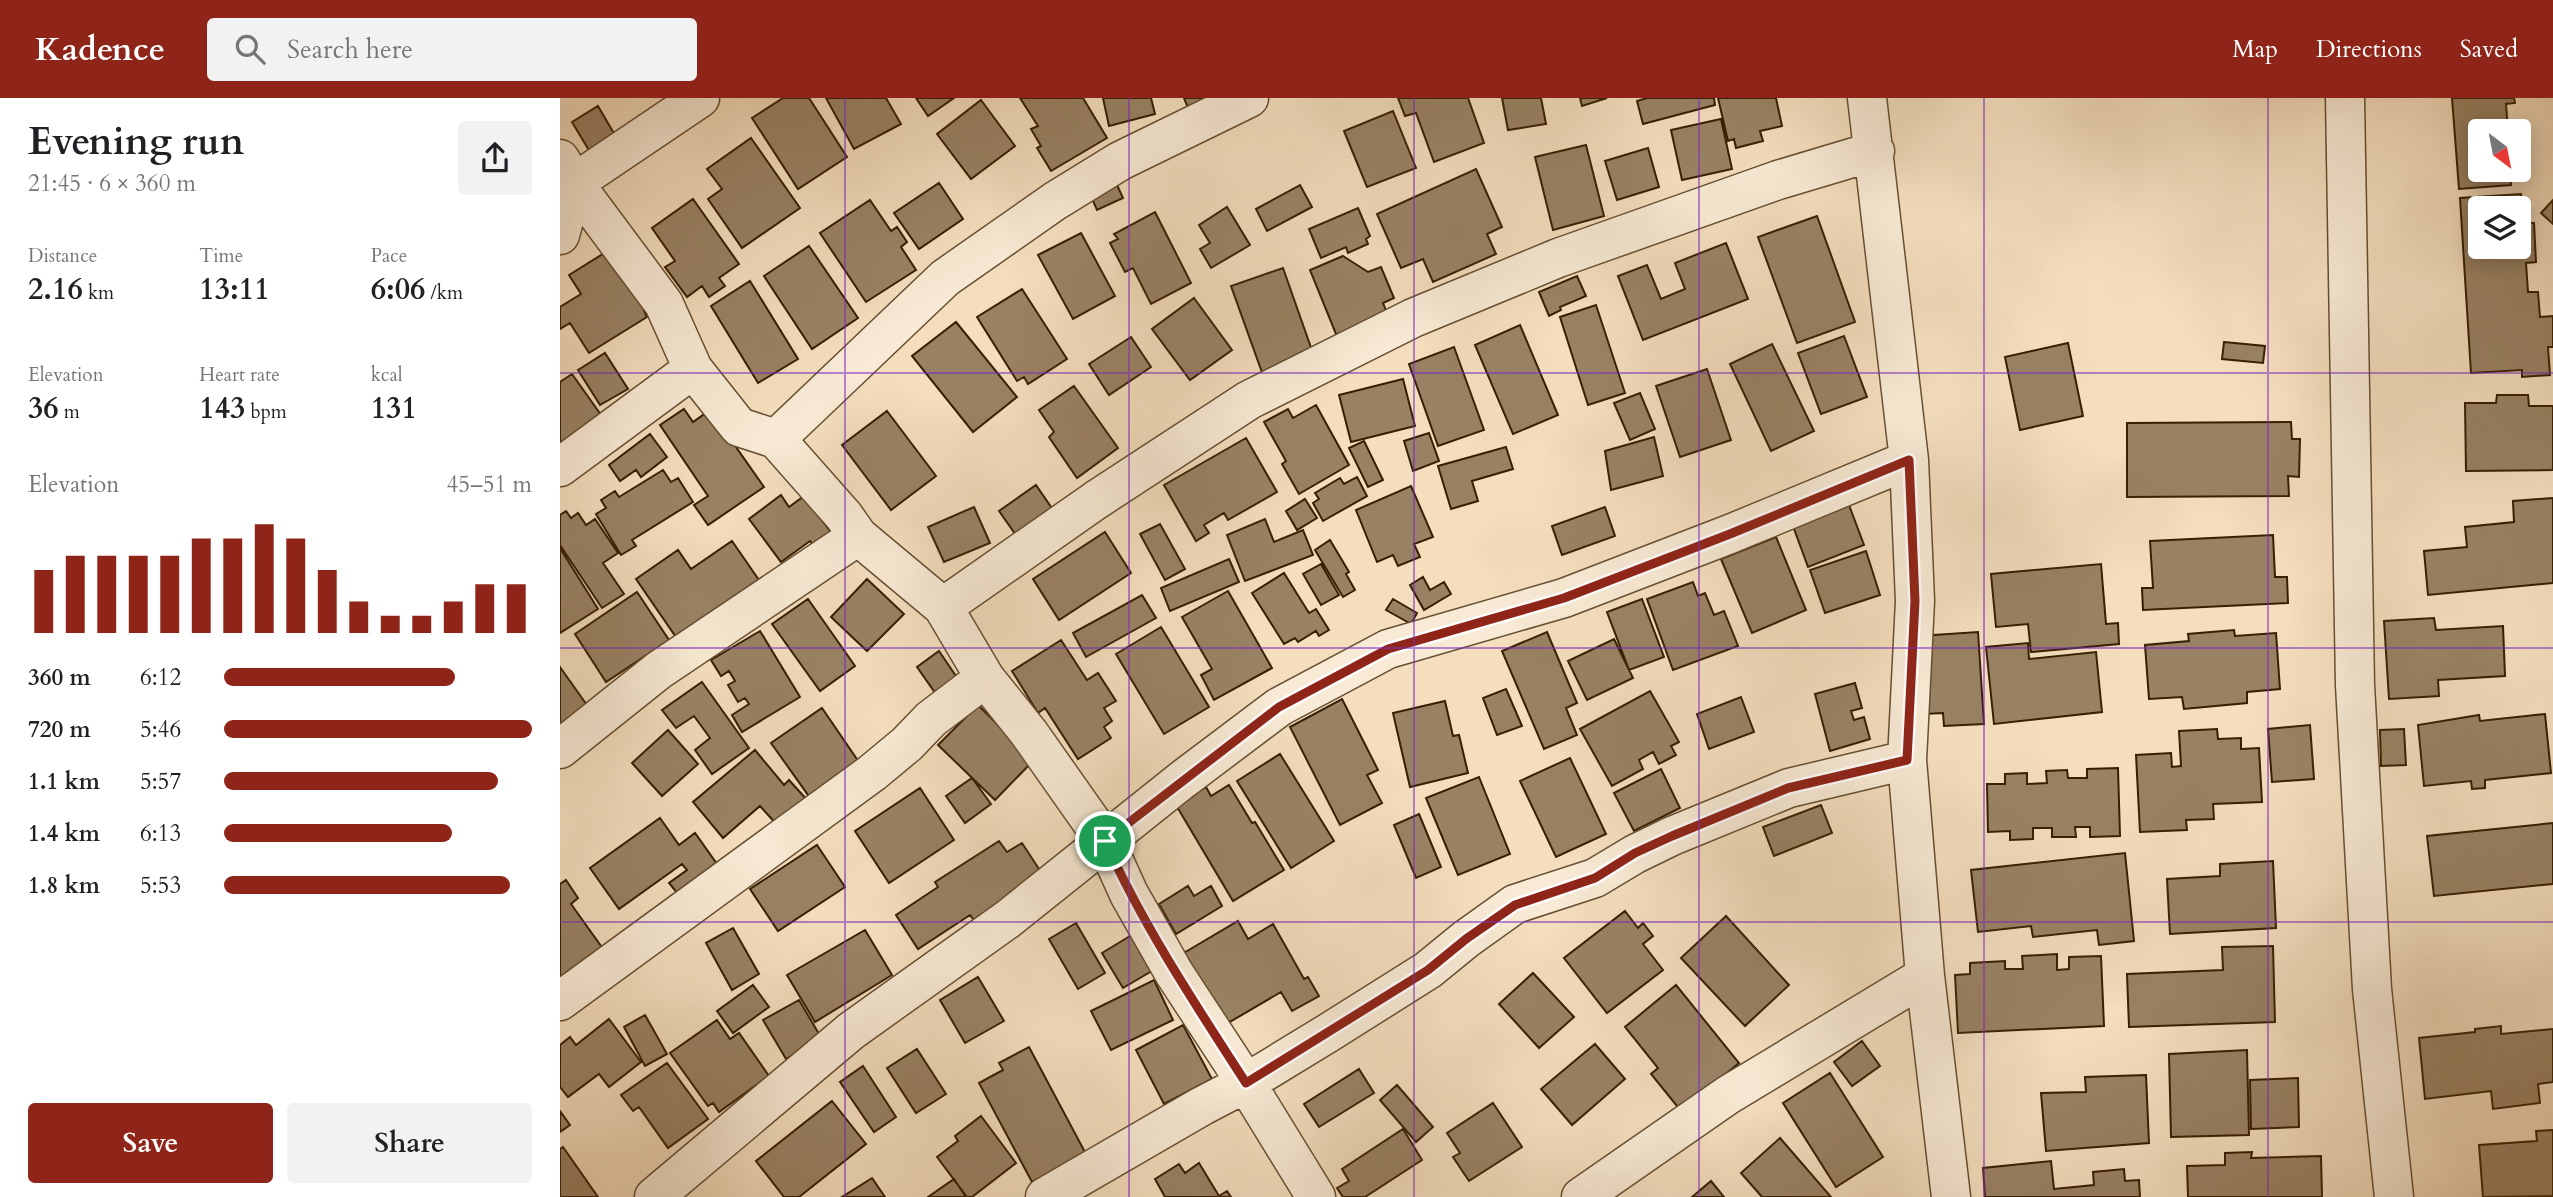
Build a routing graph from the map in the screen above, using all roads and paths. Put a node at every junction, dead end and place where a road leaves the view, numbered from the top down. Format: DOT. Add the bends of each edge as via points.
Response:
graph roads {
  1 [pos="700,98"];
  2 [pos="1249,98"];
  3 [pos="1867,98"];
  4 [pos="2345,98"];
  5 [pos="1875,151"];
  6 [pos="567,171"];
  7 [pos="560,234"];
  8 [pos="693,369"];
  9 [pos="776,439"];
  10 [pos="1909,460"];
  11 [pos="560,467"];
  12 [pos="858,536"];
  13 [pos="943,607"];
  14 [pos="985,678"];
  15 [pos="560,749"];
  16 [pos="1907,760"];
  17 [pos="1105,841"];
  18 [pos="1925,976"];
  19 [pos="560,1001"];
  20 [pos="1246,1083"];
  21 [pos="654,1197"];
  22 [pos="1045,1197"];
  23 [pos="1316,1197"];
  24 [pos="1581,1197"];
  25 [pos="1951,1197"];
  26 [pos="2394,1197"];
  1 -- 6 [label="street"];
  2 -- 9 [label="street" via="1120,161 945,278"];
  3 -- 5 [label="street"];
  4 -- 26 [label="street" via="2355,685 2372,989"];
  5 -- 10 [label="street"];
  5 -- 13 [label="street" via="1778,180 1558,258 1413,318 1249,400"];
  6 -- 7 [label="street"];
  6 -- 8 [label="street" via="664,304"];
  8 -- 9 [label="street" via="739,427"];
  8 -- 11 [label="street"];
  9 -- 12 [label="street"];
  10 -- 16 [label="street" via="1915,601"];
  10 -- 17 [label="street" via="1564,598 1388,649 1279,707"];
  12 -- 13 [label="street"];
  12 -- 15 [label="street" via="659,670"];
  13 -- 14 [label="street"];
  14 -- 17 [label="street"];
  14 -- 19 [label="street" via="872,773"];
  16 -- 18 [label="street"];
  16 -- 20 [label="street" via="1788,788 1635,853 1595,878 1515,905 1428,970"];
  17 -- 20 [label="street" via="1174,973"];
  17 -- 21 [label="street" via="1008,919 851,1031"];
  18 -- 24 [label="street" via="1728,1095"];
  18 -- 25 [label="street"];
  20 -- 22 [label="street"];
  20 -- 23 [label="street"];
}
